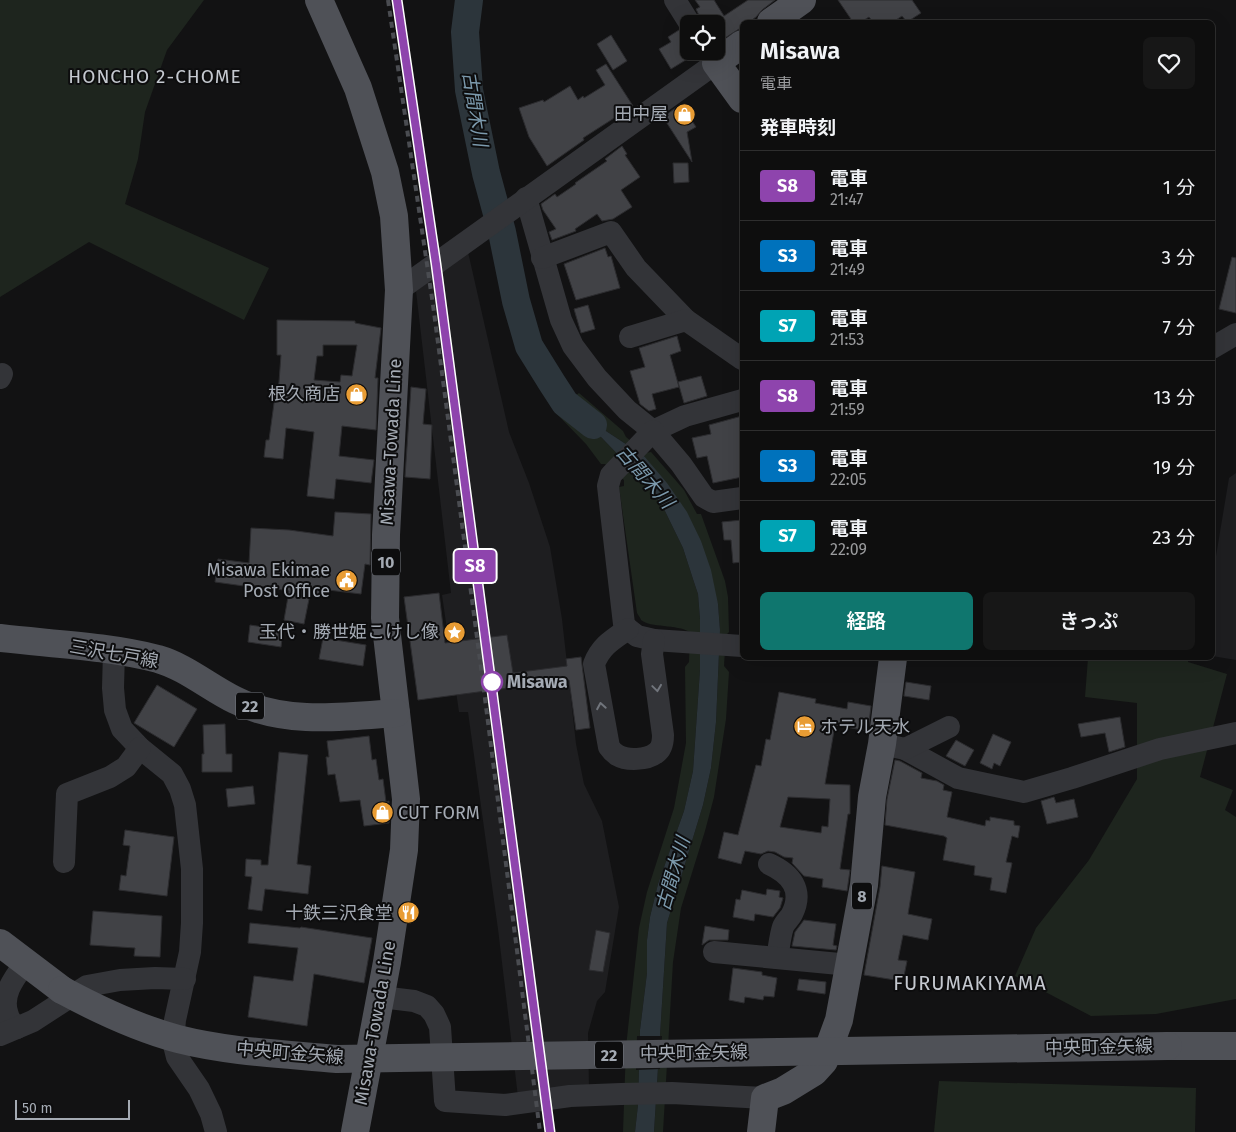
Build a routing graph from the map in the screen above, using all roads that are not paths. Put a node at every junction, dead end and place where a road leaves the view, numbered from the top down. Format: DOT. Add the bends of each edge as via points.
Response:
graph roads {
  1 [pos="318,0"];
  2 [pos="675,0"];
  3 [pos="802,0"];
  4 [pos="684,15"];
  5 [pos="774,20"];
  6 [pos="740,45"];
  7 [pos="725,51"];
  8 [pos="708,60"];
  9 [pos="714,60"];
  10 [pos="740,96"];
  11 [pos="522,201"];
  12 [pos="542,258"];
  13 [pos="399,290"];
  14 [pos="686,320"];
  15 [pos="1236,334"];
  16 [pos="630,337"];
  17 [pos="1215,346"];
  18 [pos="740,358"];
  19 [pos="740,401"];
  20 [pos="649,435"];
  21 [pos="740,498"];
  22 [pos="628,629"];
  23 [pos="0,638"];
  24 [pos="654,640"];
  25 [pos="736,646"];
  26 [pos="114,651"];
  27 [pos="890,660"];
  28 [pos="396,713"];
  29 [pos="949,728"];
  30 [pos="1236,733"];
  31 [pos="894,747"];
  32 [pos="140,748"];
  33 [pos="64,862"];
  34 [pos="770,864"];
  35 [pos="0,943"];
  36 [pos="714,952"];
  37 [pos="777,958"];
  38 [pos="26,962"];
  39 [pos="850,965"];
  40 [pos="185,978"];
  41 [pos="381,996"];
  42 [pos="8,1032"];
  43 [pos="1236,1046"];
  44 [pos="765,1098"];
  45 [pos="216,1132"];
  46 [pos="355,1132"];
  47 [pos="761,1132"];
  1 -- 13 [label="main road, Misawa-Towada Line / 10" via="358,88 385,172 394,216"];
  2 -- 4 [label="street"];
  3 -- 5 [label="main road"];
  6 -- 7 [label="main road"];
  8 -- 11 [label="street"];
  9 -- 10 [label="main road"];
  11 -- 12 [label="street"];
  11 -- 13 [label="street"];
  12 -- 14 [label="street" via="611,232 636,268"];
  12 -- 20 [label="street" via="561,320 573,346 597,378"];
  13 -- 28 [label="main road, Misawa-Towada Line / 10" via="385,618"];
  14 -- 16 [label="street"];
  14 -- 18 [label="street"];
  15 -- 17 [label="street"];
  19 -- 20 [label="street" via="685,416"];
  20 -- 21 [label="street" via="681,464 704,497 713,502"];
  20 -- 22 [label="street" via="610,475 608,486 624,624"];
  22 -- 24 [label="street" via="637,636"];
  24 -- 22 [label="street, one-way" via="652,654 662,745 648,757 628,760 609,747 594,664 605,646"];
  23 -- 26 [label="main road, 三沢七戸線 / 22"];
  24 -- 25 [label="street"];
  26 -- 28 [label="main road, 三沢七戸線 / 22" via="160,660 236,701 270,713 329,718"];
  26 -- 32 [label="street" via="115,710 122,729"];
  27 -- 31 [label="main road, 8"];
  28 -- 41 [label="main road, Misawa-Towada Line / 10" via="406,807 404,850"];
  29 -- 31 [label="street"];
  30 -- 31 [label="street" via="1160,749 1024,792 958,778"];
  31 -- 39 [label="main road, 8" via="872,797 864,885"];
  32 -- 33 [label="street" via="126,767 110,778 67,794"];
  32 -- 40 [label="street" via="172,774 185,805 192,869 190,952"];
  34 -- 37 [label="street" via="783,870 797,888 797,900 783,926"];
  35 -- 38 [label="main road, 中央町金矢線 / 22"];
  36 -- 37 [label="street"];
  37 -- 39 [label="street"];
  38 -- 42 [label="street" via="6,994"];
  38 -- 43 [label="main road, 中央町金矢線 / 22, bridge" via="62,990 114,1017 178,1039 337,1059"];
  39 -- 44 [label="main road, 8" via="839,1020 824,1061 814,1072"];
  40 -- 42 [label="street" via="120,980 87,986 33,1021"];
  40 -- 45 [label="street" via="173,1041 177,1057 199,1089"];
  41 -- 44 [label="street" via="414,1001 427,1006 434,1014 440,1027 445,1101 505,1105 570,1096 663,1093"];
  41 -- 46 [label="main road, Misawa-Towada Line / 10"];
  44 -- 47 [label="main road"];
}
